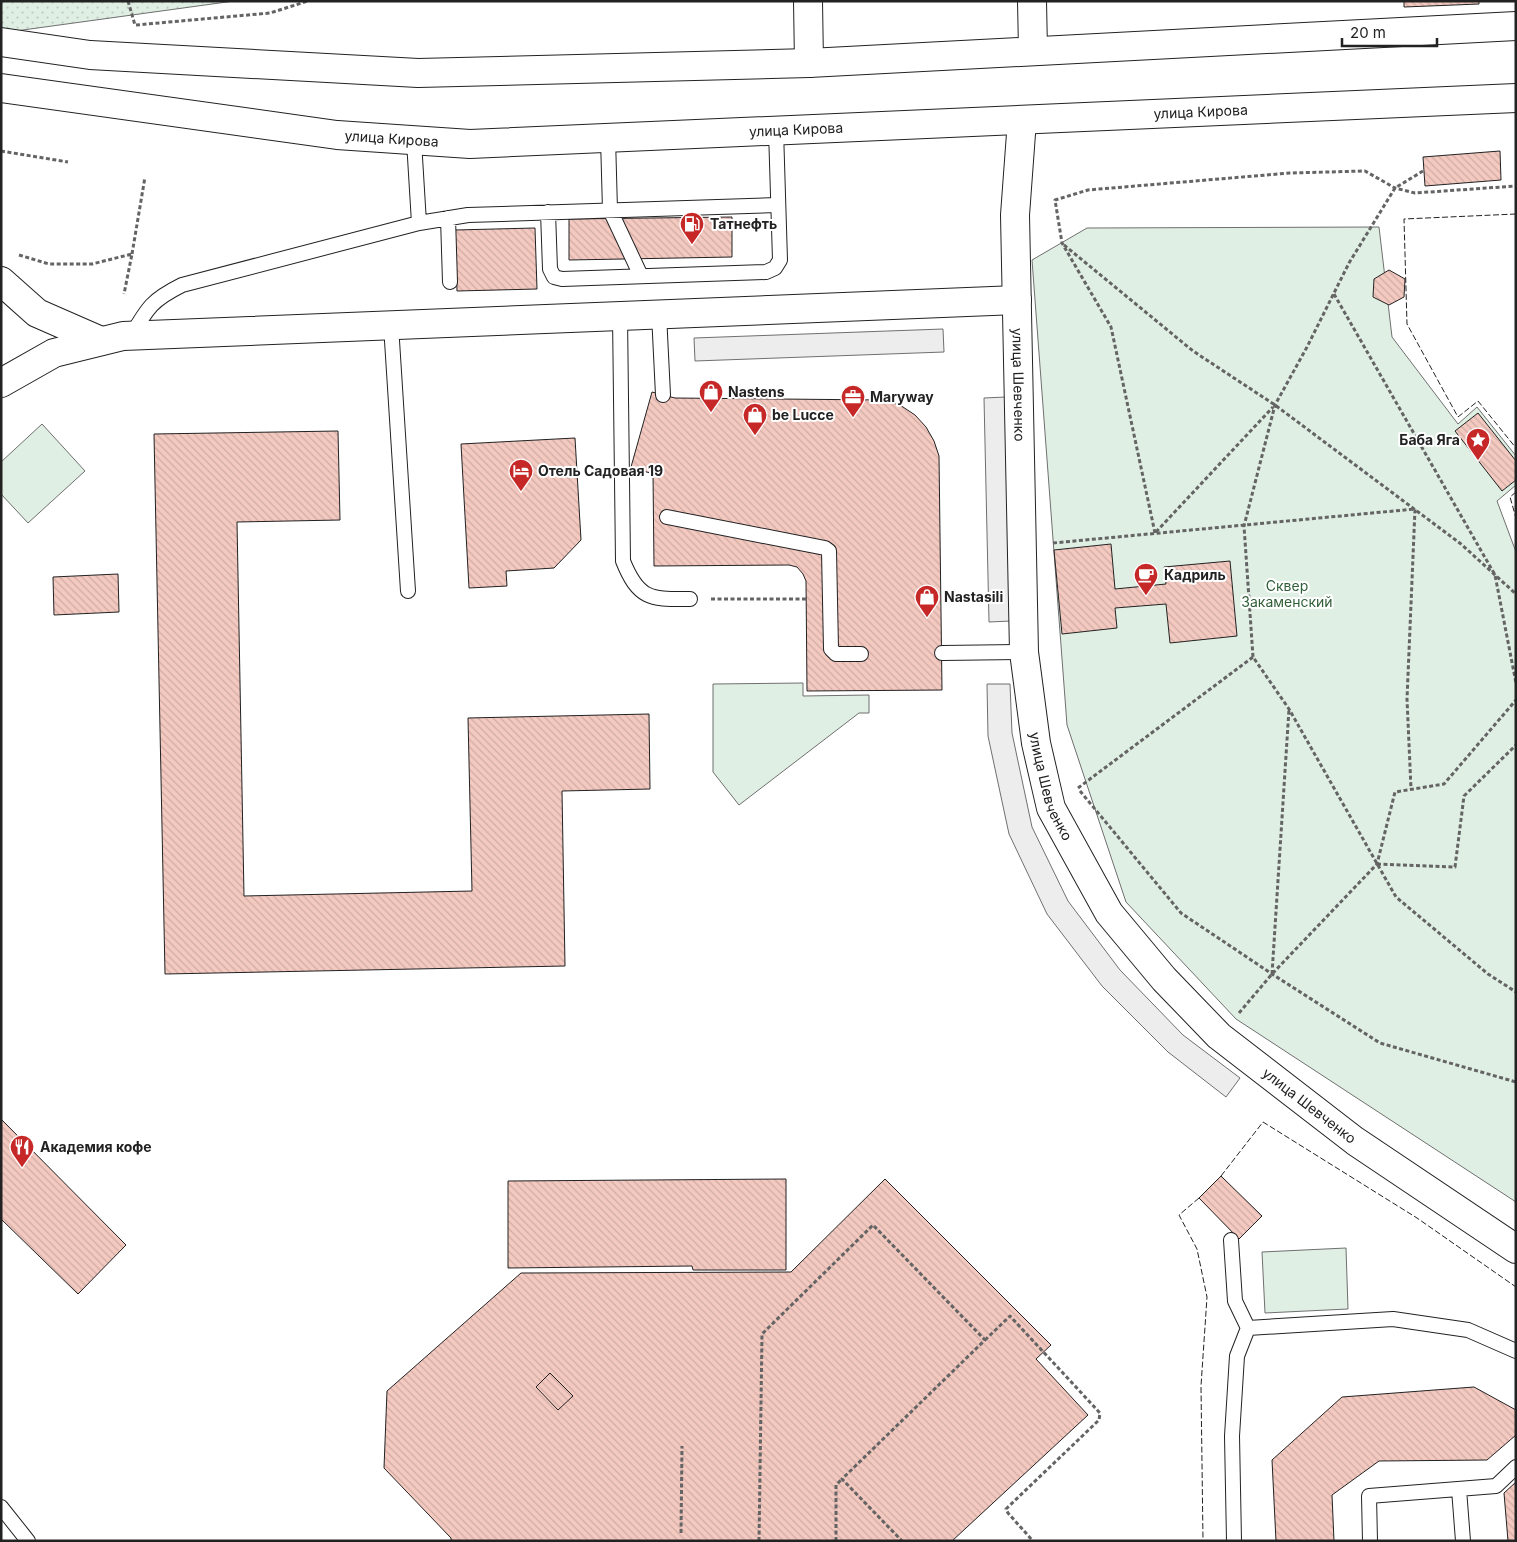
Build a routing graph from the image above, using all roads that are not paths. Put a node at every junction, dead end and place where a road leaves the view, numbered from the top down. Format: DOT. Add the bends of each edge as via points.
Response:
graph roads {
  1 [pos="808,1"];
  2 [pos="1032,1"];
  3 [pos="1516,26"];
  4 [pos="1,42"];
  5 [pos="1033,50"];
  6 [pos="808,63"];
  7 [pos="1,88"];
  8 [pos="1516,98"];
  9 [pos="1022,120"];
  10 [pos="776,130"];
  11 [pos="608,138"];
  12 [pos="414,141"];
  13 [pos="778,205"];
  14 [pos="610,210"];
  15 [pos="548,212"];
  16 [pos="448,218"];
  17 [pos="419,223"];
  18 [pos="640,276"];
  19 [pos="1,281"];
  20 [pos="450,282"];
  21 [pos="1017,300"];
  22 [pos="659,314"];
  23 [pos="620,316"];
  24 [pos="391,325"];
  25 [pos="131,336"];
  26 [pos="101,341"];
  27 [pos="1,383"];
  28 [pos="663,395"];
  29 [pos="667,517"];
  30 [pos="408,591"];
  31 [pos="690,598"];
  32 [pos="1024,652"];
  33 [pos="942,653"];
  34 [pos="861,654"];
  35 [pos="1231,1240"];
  36 [pos="1516,1249"];
  37 [pos="1248,1328"];
  38 [pos="1516,1351"];
  39 [pos="1516,1467"];
  40 [pos="1459,1489"];
  41 [pos="1,1506"];
  42 [pos="28,1541"];
  43 [pos="1234,1541"];
  44 [pos="1370,1541"];
  45 [pos="1464,1541"];
  1 -- 6 [label="main road"];
  2 -- 5 [label="main road"];
  3 -- 5 [label="main road"];
  4 -- 6 [label="main road" via="90,56 418,73"];
  5 -- 6 [label="main road"];
  7 -- 12 [label="main road, улица Кирова" via="337,135"];
  8 -- 9 [label="main road, улица Кирова"];
  9 -- 10 [label="main road, улица Кирова"];
  9 -- 21 [label="main road, улица Шевченко" via="1015,215"];
  10 -- 11 [label="main road, улица Кирова"];
  10 -- 13 [label="lane"];
  11 -- 12 [label="main road, улица Кирова" via="470,144"];
  11 -- 14 [label="lane"];
  12 -- 17 [label="lane"];
  13 -- 14 [label="lane"];
  13 -- 18 [label="lane" via="780,260 775,268 766,272"];
  14 -- 15 [label="lane"];
  14 -- 18 [label="lane"];
  15 -- 16 [label="lane"];
  15 -- 18 [label="lane" via="550,269 554,276 562,279"];
  16 -- 17 [label="lane"];
  16 -- 20 [label="lane"];
  17 -- 25 [label="lane" via="182,285 158,297 147,308"];
  19 -- 26 [label="main road" via="37,313"];
  21 -- 22 [label="main road"];
  21 -- 32 [label="main road, улица Шевченко"];
  22 -- 23 [label="main road"];
  22 -- 28 [label="lane"];
  23 -- 24 [label="main road"];
  23 -- 31 [label="lane" via="623,561 637,587 646,595 658,599"];
  24 -- 25 [label="main road"];
  24 -- 30 [label="lane"];
  25 -- 26 [label="main road"];
  26 -- 27 [label="main road" via="54,353"];
  29 -- 34 [label="lane" via="825,548 829,551 832,649 836,654"];
  32 -- 33 [label="lane"];
  32 -- 36 [label="main road, улица Шевченко" via="1036,743 1051,808 1109,913 1164,979 1219,1036 1355,1142"];
  35 -- 37 [label="lane" via="1235,1301"];
  37 -- 38 [label="lane" via="1393,1319 1468,1330"];
  37 -- 43 [label="lane" via="1237,1356 1232,1436"];
  39 -- 40 [label="lane" via="1496,1486"];
  40 -- 44 [label="lane" via="1369,1496"];
  40 -- 45 [label="lane"];
  41 -- 42 [label="lane"];
}
